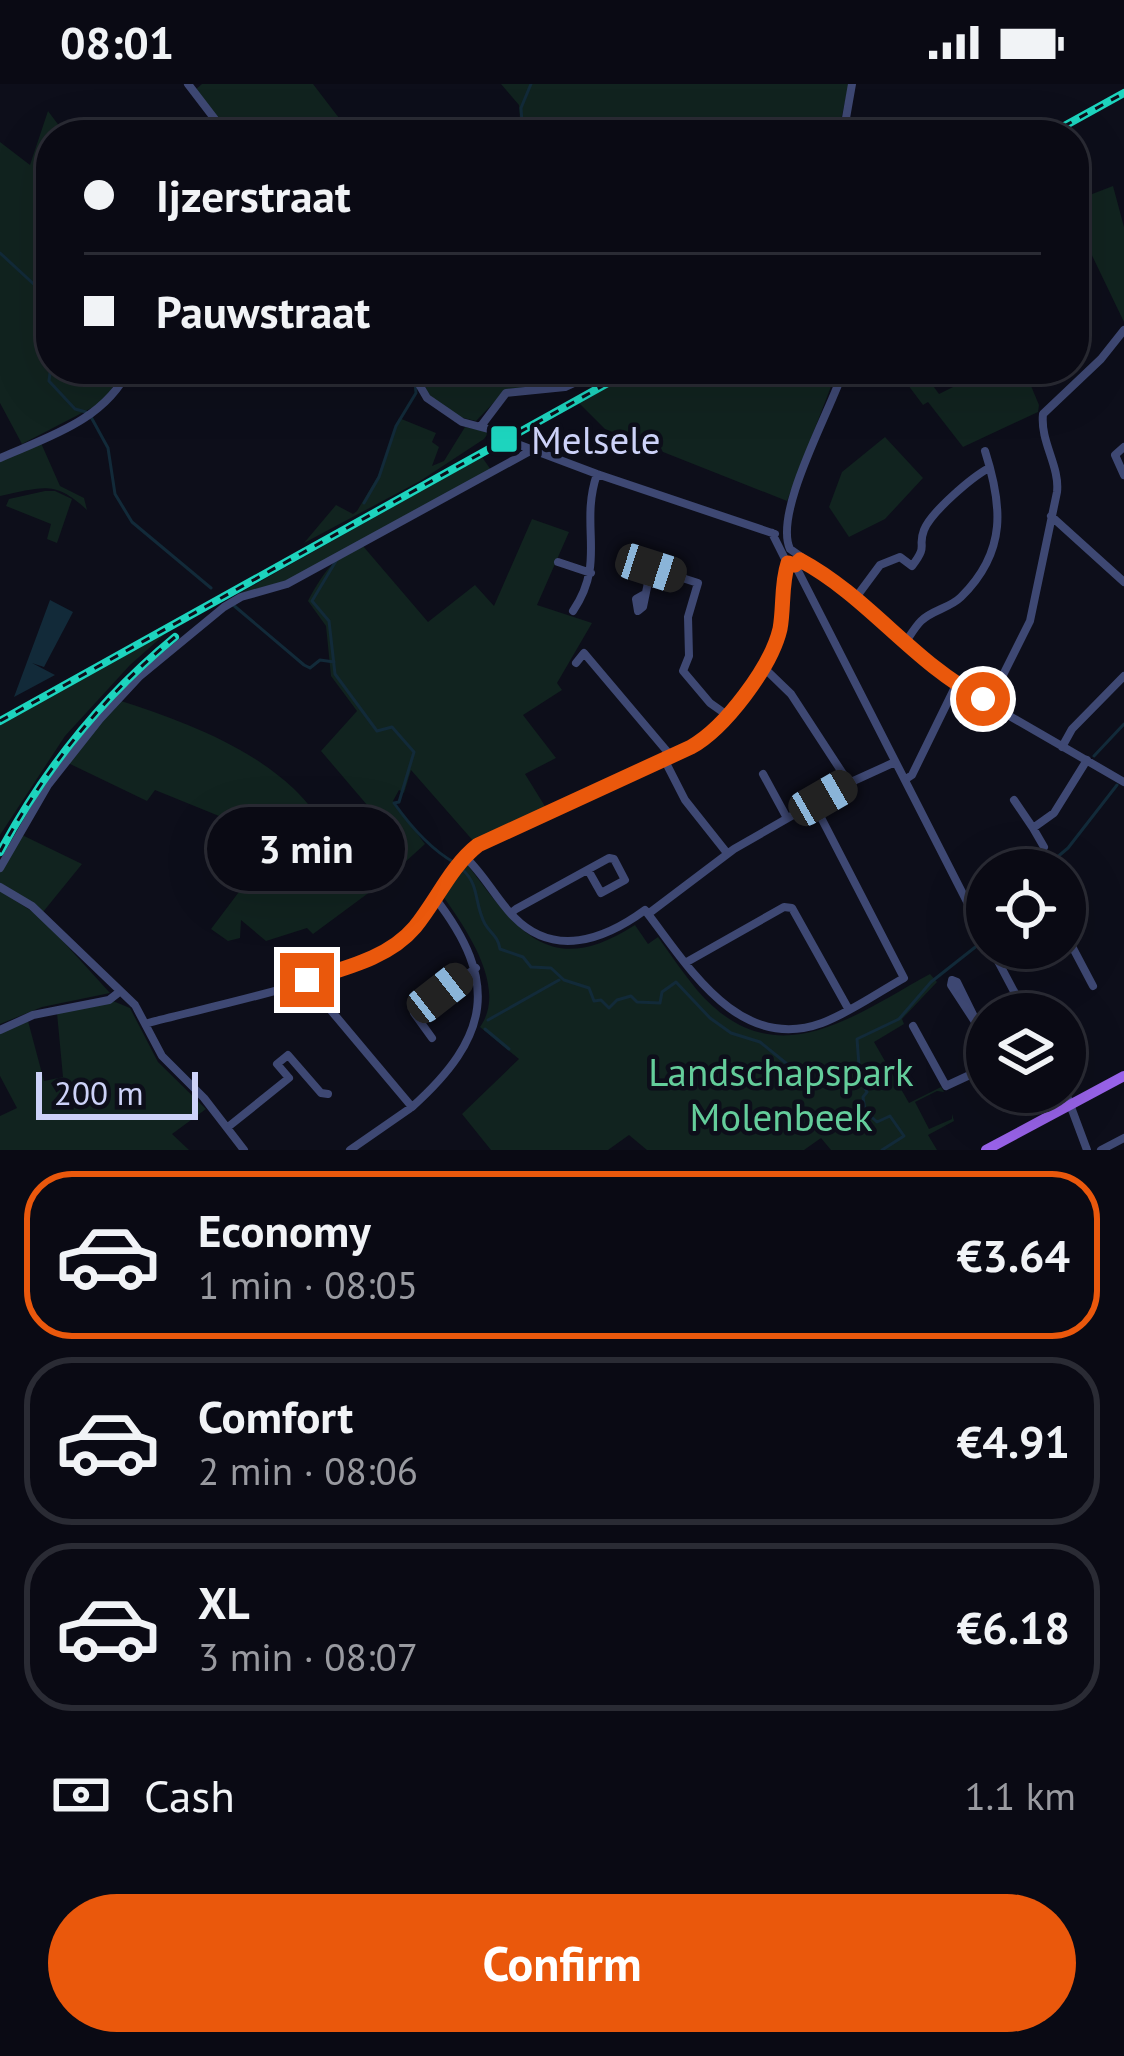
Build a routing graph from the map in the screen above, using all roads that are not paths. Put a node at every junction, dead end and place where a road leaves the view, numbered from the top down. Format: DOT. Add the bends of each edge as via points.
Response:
graph roads {
  1 [pos="188,84"];
  2 [pos="852,84"];
  3 [pos="216,120"];
  4 [pos="846,120"];
  5 [pos="1124,330"];
  6 [pos="1089,371"];
  7 [pos="119,384"];
  8 [pos="419,384"];
  9 [pos="572,384"];
  10 [pos="838,384"];
  11 [pos="1075,384"];
  12 [pos="481,426"];
  13 [pos="1124,447"];
  14 [pos="532,450"];
  15 [pos="985,451"];
  16 [pos="0,458"];
  17 [pos="989,469"];
  18 [pos="598,474"];
  19 [pos="1124,475"];
  20 [pos="1050,519"];
  21 [pos="772,533"];
  22 [pos="785,537"];
  23 [pos="791,558"];
  24 [pos="558,562"];
  25 [pos="591,573"];
  26 [pos="1122,575"];
  27 [pos="643,595"];
  28 [pos="857,596"];
  29 [pos="573,611"];
  30 [pos="904,644"];
  31 [pos="576,663"];
  32 [pos="763,667"];
  33 [pos="1124,676"];
  34 [pos="956,685"];
  35 [pos="989,703"];
  36 [pos="727,715"];
  37 [pos="1062,747"];
  38 [pos="668,757"];
  39 [pos="1087,760"];
  40 [pos="900,770"];
  41 [pos="763,774"];
  42 [pos="1124,782"];
  43 [pos="849,783"];
  44 [pos="1014,800"];
  45 [pos="814,804"];
  46 [pos="788,818"];
  47 [pos="1033,828"];
  48 [pos="1044,847"];
  49 [pos="727,853"];
  50 [pos="465,857"];
  51 [pos="0,868"];
  52 [pos="588,870"];
  53 [pos="0,887"];
  54 [pos="966,897"];
  55 [pos="435,898"];
  56 [pos="511,913"];
  57 [pos="648,914"];
  58 [pos="685,963"];
  59 [pos="476,968"];
  60 [pos="1084,969"];
  61 [pos="312,978"];
  62 [pos="1093,986"];
  63 [pos="118,993"];
  64 [pos="849,1010"];
  65 [pos="148,1023"];
  66 [pos="913,1026"];
  67 [pos="979,1028"];
  68 [pos="0,1030"];
  69 [pos="432,1038"];
  70 [pos="300,1068"];
  71 [pos="1124,1076"];
  72 [pos="966,1077"];
  73 [pos="289,1078"];
  74 [pos="328,1094"];
  75 [pos="1086,1096"];
  76 [pos="412,1107"];
  77 [pos="1055,1113"];
  78 [pos="1073,1113"];
  79 [pos="228,1127"];
  80 [pos="1124,1138"];
  81 [pos="239,1148"];
  82 [pos="350,1150"];
  83 [pos="986,1150"];
  84 [pos="1087,1150"];
  85 [pos="1101,1150"];
  1 -- 3 [label="street"];
  2 -- 4 [label="street"];
  5 -- 6 [label="street"];
  7 -- 16 [label="street" via="105,405"];
  8 -- 12 [label="street" via="456,418"];
  9 -- 12 [label="street" via="506,393"];
  10 -- 22 [label="street" via="796,483"];
  11 -- 20 [label="street" via="1043,413 1058,480"];
  12 -- 14 [label="street"];
  13 -- 19 [label="street" via="1114,455"];
  14 -- 18 [label="street"];
  14 -- 51 [label="street" via="275,590 234,600 184,638 75,748"];
  15 -- 17 [label="street"];
  17 -- 28 [label="street" via="941,508 912,566 900,556 880,565"];
  17 -- 30 [label="street" via="1000,512 986,560 961,597 921,621"];
  18 -- 21 [label="street"];
  18 -- 25 [label="street" via="587,511"];
  20 -- 26 [label="street"];
  20 -- 35 [label="street" via="1030,621"];
  21 -- 22 [label="street"];
  21 -- 23 [label="street"];
  22 -- 23 [label="street"];
  23 -- 28 [label="street"];
  23 -- 32 [label="street" via="780,627"];
  23 -- 40 [label="street"];
  24 -- 25 [label="street"];
  25 -- 29 [label="street"];
  27 -- 36 [label="street" via="651,568 698,583 683,671"];
  28 -- 30 [label="street"];
  30 -- 34 [label="street"];
  31 -- 38 [label="street" via="584,653"];
  32 -- 36 [label="street"];
  32 -- 43 [label="street" via="791,694"];
  33 -- 37 [label="street"];
  34 -- 35 [label="street"];
  34 -- 40 [label="street" via="916,763"];
  35 -- 37 [label="street"];
  36 -- 38 [label="street"];
  37 -- 39 [label="street"];
  38 -- 49 [label="street" via="681,795"];
  38 -- 50 [label="street"];
  39 -- 42 [label="street"];
  39 -- 47 [label="street" via="1054,813"];
  40 -- 43 [label="street"];
  40 -- 54 [label="street"];
  41 -- 46 [label="street"];
  43 -- 45 [label="street"];
  44 -- 47 [label="street"];
  45 -- 46 [label="street"];
  45 -- 64 [label="street" via="904,978"];
  46 -- 49 [label="street"];
  47 -- 48 [label="street"];
  49 -- 57 [label="street"];
  50 -- 55 [label="street"];
  50 -- 56 [label="street"];
  52 -- 52 [label="street" via="614,859 626,880 602,896"];
  52 -- 56 [label="street"];
  53 -- 63 [label="street" via="46,918"];
  55 -- 59 [label="street"];
  55 -- 61 [label="street" via="400,943"];
  56 -- 57 [label="street" via="549,940 578,942"];
  57 -- 58 [label="street"];
  58 -- 64 [label="street" via="720,1003 772,1027 808,1028"];
  58 -- 64 [label="street" via="792,908"];
  59 -- 69 [label="street" via="413,1013"];
  59 -- 76 [label="street" via="472,1036"];
  60 -- 62 [label="street"];
  61 -- 65 [label="street"];
  61 -- 76 [label="street"];
  63 -- 65 [label="street"];
  63 -- 68 [label="street"];
  65 -- 79 [label="street" via="162,1056"];
  66 -- 72 [label="street" via="946,1086"];
  67 -- 67 [label="street" via="951,985 952,980 957,982"];
  70 -- 73 [label="street"];
  70 -- 73 [label="street" via="288,1054 277,1064"];
  70 -- 74 [label="street"];
  71 -- 75 [label="main road"];
  73 -- 79 [label="street"];
  76 -- 82 [label="street"];
  77 -- 83 [label="main road"];
  78 -- 84 [label="street"];
  79 -- 81 [label="street"];
  80 -- 85 [label="street"];
}
